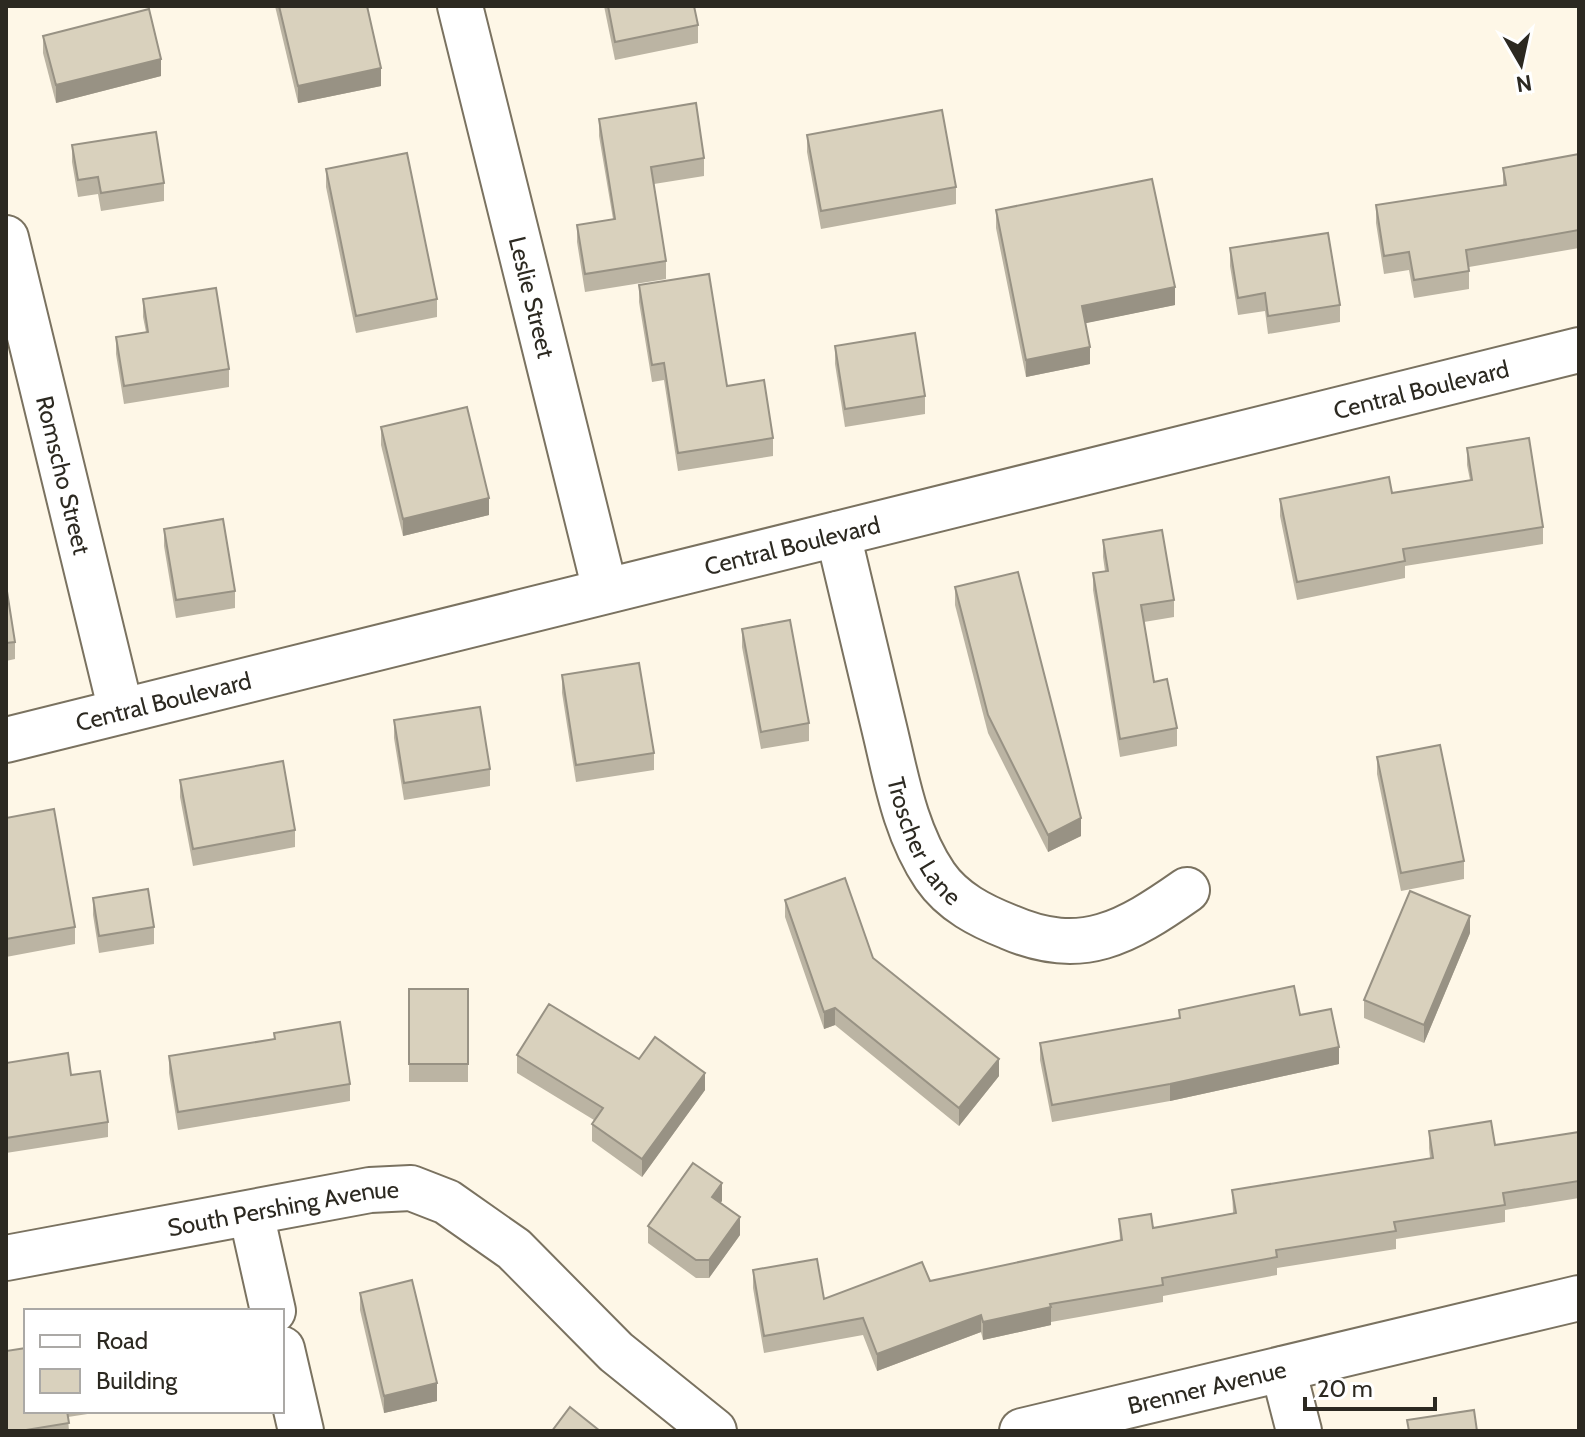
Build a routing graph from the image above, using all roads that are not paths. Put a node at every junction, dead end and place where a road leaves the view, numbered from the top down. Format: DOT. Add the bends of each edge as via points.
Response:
graph roads {
  1 [pos="460,6"];
  2 [pos="6,238"];
  3 [pos="1579,350"];
  4 [pos="838,534"];
  5 [pos="605,590"];
  6 [pos="121,711"];
  7 [pos="6,740"];
  8 [pos="1187,890"];
  9 [pos="251,1213"];
  10 [pos="6,1258"];
  11 [pos="1579,1298"];
  12 [pos="273,1309"];
  13 [pos="284,1358"];
  14 [pos="1283,1369"];
  15 [pos="301,1431"];
  16 [pos="714,1431"];
  17 [pos="1022,1431"];
  18 [pos="1299,1431"];
  1 -- 5 [label="street, Leslie Street"];
  2 -- 6 [label="street, Romscho Street"];
  3 -- 4 [label="street, Central Boulevard"];
  4 -- 5 [label="street, Central Boulevard"];
  4 -- 8 [label="street, Troscher Lane" via="908,827 936,879 971,911 1029,936 1070,942 1104,937 1142,922"];
  5 -- 6 [label="street, Central Boulevard"];
  6 -- 7 [label="street, Central Boulevard"];
  9 -- 10 [label="street, South Pershing Avenue"];
  9 -- 12 [label="street"];
  9 -- 16 [label="street, South Pershing Avenue" via="370,1190 411,1188 447,1202 514,1249 616,1352"];
  11 -- 14 [label="street, Brenner Avenue"];
  13 -- 15 [label="street"];
  14 -- 17 [label="street, Brenner Avenue"];
  14 -- 18 [label="street"];
}
